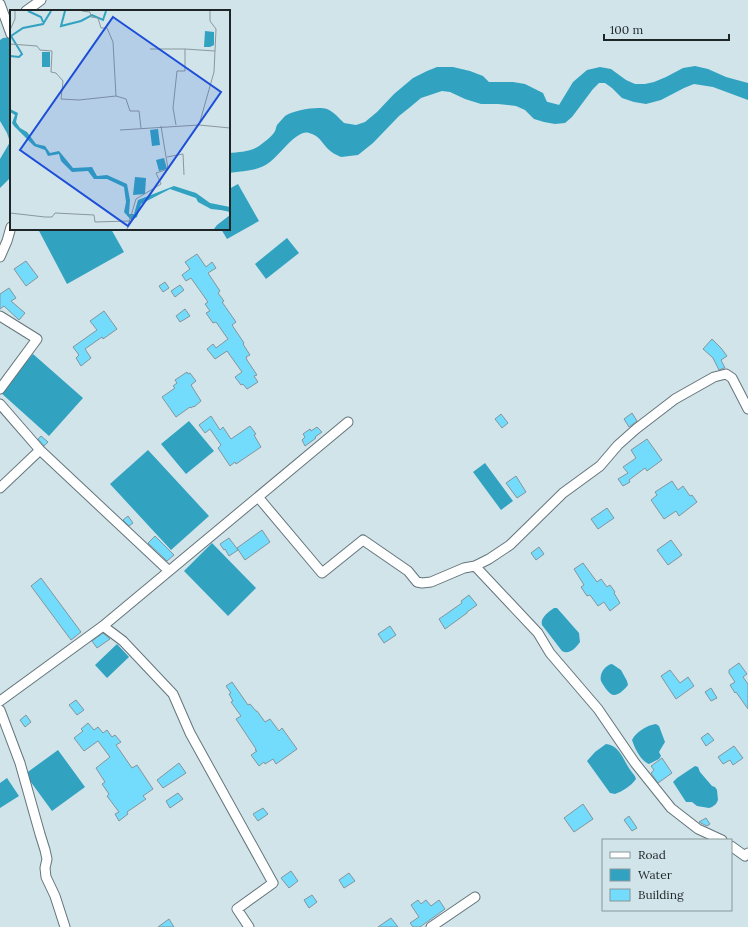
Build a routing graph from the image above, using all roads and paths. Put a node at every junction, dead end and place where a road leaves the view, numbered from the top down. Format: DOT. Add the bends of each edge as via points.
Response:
graph roads {
  1 [pos="41,0"];
  2 [pos="0,4"];
  3 [pos="27,10"];
  4 [pos="10,27"];
  5 [pos="10,230"];
  6 [pos="0,257"];
  7 [pos="0,316"];
  8 [pos="0,390"];
  9 [pos="0,404"];
  10 [pos="748,409"];
  11 [pos="348,422"];
  12 [pos="40,450"];
  13 [pos="0,488"];
  14 [pos="258,497"];
  15 [pos="475,566"];
  16 [pos="169,571"];
  17 [pos="103,626"];
  18 [pos="0,701"];
  19 [pos="0,710"];
  20 [pos="720,839"];
  21 [pos="732,847"];
  22 [pos="748,853"];
  23 [pos="474,897"];
  24 [pos="65,927"];
  25 [pos="249,927"];
  26 [pos="431,927"];
  1 -- 3 [label="street"];
  2 -- 4 [label="street"];
  5 -- 6 [label="street"];
  7 -- 8 [label="street" via="37,339"];
  9 -- 12 [label="street"];
  10 -- 15 [label="street" via="732,378 726,374 714,377 675,399 618,445 600,466 563,493 510,545"];
  11 -- 14 [label="street"];
  12 -- 13 [label="street"];
  12 -- 16 [label="street"];
  14 -- 15 [label="street" via="322,573 363,540 408,571 417,582 431,582"];
  14 -- 16 [label="street"];
  15 -- 20 [label="street" via="538,633 550,653 598,709 670,808 698,829"];
  16 -- 17 [label="street"];
  17 -- 18 [label="street"];
  17 -- 25 [label="street" via="123,641 173,694 190,733 273,883 237,909"];
  19 -- 24 [label="street" via="20,763 45,850 46,877"];
  21 -- 22 [label="street" via="745,856"];
  23 -- 26 [label="street"];
}
